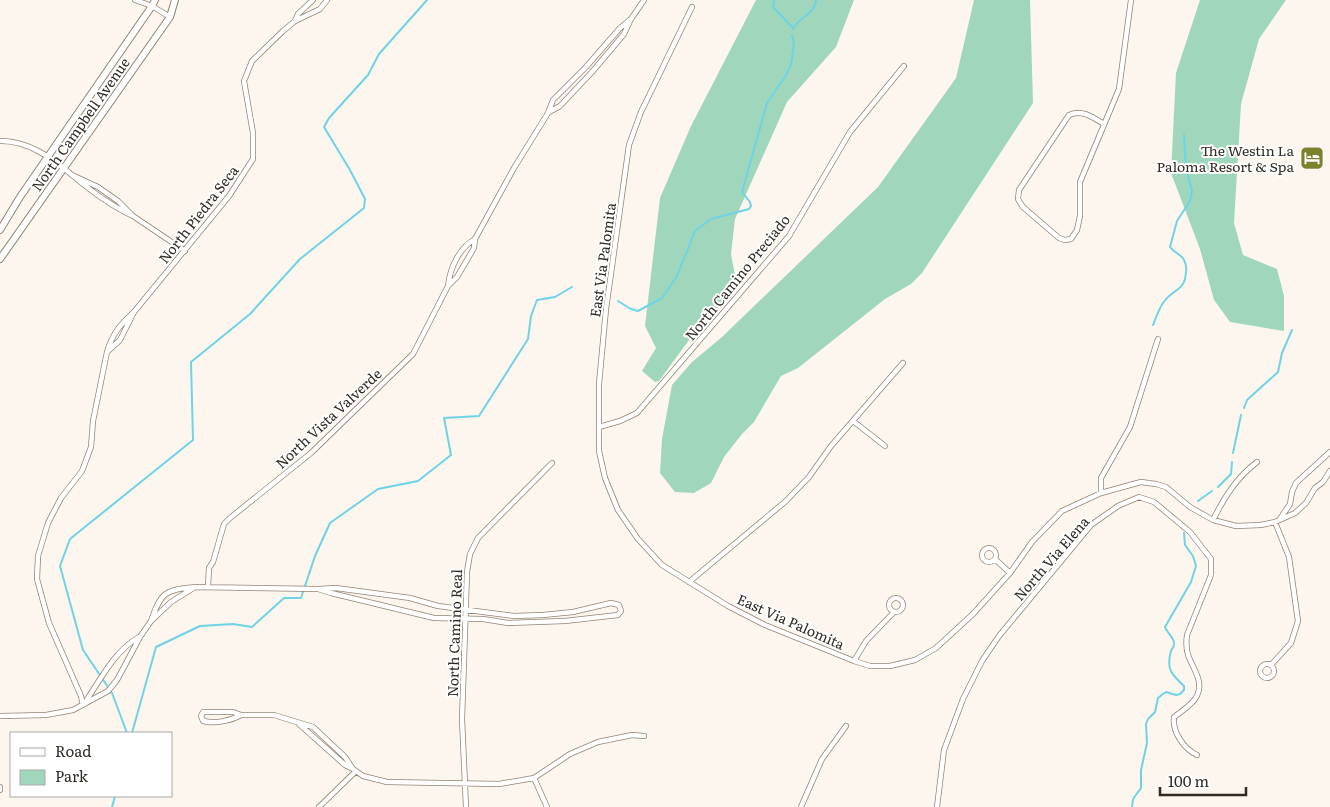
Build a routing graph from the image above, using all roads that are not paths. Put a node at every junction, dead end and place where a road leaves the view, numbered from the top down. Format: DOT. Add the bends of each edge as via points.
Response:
graph roads {
  1 [pos="135,0"];
  2 [pos="175,0"];
  3 [pos="313,0"];
  4 [pos="327,0"];
  5 [pos="644,0"];
  6 [pos="1131,0"];
  7 [pos="153,3"];
  8 [pos="692,7"];
  9 [pos="170,17"];
  10 [pos="631,19"];
  11 [pos="295,22"];
  12 [pos="904,66"];
  13 [pos="548,113"];
  14 [pos="1104,124"];
  15 [pos="0,141"];
  16 [pos="48,158"];
  17 [pos="65,169"];
  18 [pos="0,230"];
  19 [pos="475,239"];
  20 [pos="1068,239"];
  21 [pos="1069,245"];
  22 [pos="185,251"];
  23 [pos="0,259"];
  24 [pos="448,286"];
  25 [pos="134,312"];
  26 [pos="1158,339"];
  27 [pos="107,352"];
  28 [pos="903,362"];
  29 [pos="853,421"];
  30 [pos="599,427"];
  31 [pos="885,446"];
  32 [pos="1330,452"];
  33 [pos="1257,462"];
  34 [pos="552,463"];
  35 [pos="1330,471"];
  36 [pos="1101,493"];
  37 [pos="1280,519"];
  38 [pos="1213,520"];
  39 [pos="1274,522"];
  40 [pos="995,560"];
  41 [pos="1010,573"];
  42 [pos="689,582"];
  43 [pos="208,586"];
  44 [pos="195,587"];
  45 [pos="318,589"];
  46 [pos="465,610"];
  47 [pos="894,612"];
  48 [pos="465,619"];
  49 [pos="151,621"];
  50 [pos="140,637"];
  51 [pos="854,661"];
  52 [pos="1271,665"];
  53 [pos="83,705"];
  54 [pos="241,715"];
  55 [pos="0,716"];
  56 [pos="846,726"];
  57 [pos="644,736"];
  58 [pos="1197,755"];
  59 [pos="354,770"];
  60 [pos="534,778"];
  61 [pos="465,783"];
  62 [pos="319,807"];
  63 [pos="466,807"];
  64 [pos="547,807"];
  65 [pos="801,807"];
  66 [pos="938,807"];
  1 -- 7 [label="street"];
  2 -- 9 [label="main road, North Campbell Avenue"];
  3 -- 11 [label="street, North Piedra Seca" via="298,14"];
  4 -- 11 [label="street, North Piedra Seca" via="320,9"];
  5 -- 10 [label="street, North Vista Valverde"];
  6 -- 14 [label="street" via="1118,89"];
  7 -- 9 [label="street"];
  7 -- 16 [label="main road, North Campbell Avenue"];
  8 -- 30 [label="street, East Via Palomita" via="641,112 629,145 606,308 599,384"];
  9 -- 17 [label="main road, North Campbell Avenue"];
  10 -- 13 [label="street, North Vista Valverde" via="553,100"];
  10 -- 13 [label="street, North Vista Valverde" via="624,34 592,72 560,106"];
  11 -- 22 [label="street, North Piedra Seca" via="252,61 244,81 253,133 253,159 229,196"];
  12 -- 30 [label="street, North Camino Preciado" via="850,132 789,236 637,413"];
  13 -- 19 [label="street, North Vista Valverde"];
  14 -- 20 [label="street" via="1080,182 1077,230"];
  14 -- 20 [label="street" via="1074,110 1015,196 1059,238"];
  15 -- 16 [label="street" via="22,143"];
  16 -- 17 [label="street"];
  16 -- 18 [label="main road, North Campbell Avenue"];
  17 -- 22 [label="street" via="98,187"];
  17 -- 23 [label="main road, North Campbell Avenue"];
  19 -- 24 [label="street, North Vista Valverde" via="474,248 458,277"];
  19 -- 24 [label="street, North Vista Valverde" via="466,244 450,273"];
  20 -- 21 [label="street"];
  22 -- 25 [label="street, North Piedra Seca"];
  24 -- 43 [label="street, North Vista Valverde" via="413,354 311,453 224,524 209,568"];
  25 -- 27 [label="street, North Piedra Seca" via="120,340"];
  25 -- 27 [label="street, North Piedra Seca" via="113,335"];
  26 -- 36 [label="street" via="1130,427 1101,478"];
  27 -- 53 [label="street, North Piedra Seca" via="91,447 82,471 61,498 48,523 38,556 37,578 49,623"];
  28 -- 29 [label="street"];
  29 -- 31 [label="street"];
  29 -- 42 [label="street" via="786,501"];
  30 -- 42 [label="street, East Via Palomita" via="599,451 605,478 618,510 662,565"];
  32 -- 37 [label="street" via="1296,483 1290,504"];
  33 -- 38 [label="street" via="1236,481"];
  34 -- 46 [label="street, North Camino Real" via="474,543 468,565"];
  35 -- 37 [label="street, East Via Palomita" via="1301,508"];
  36 -- 38 [label="street, East Via Palomita" via="1140,482 1156,484 1166,487 1190,507"];
  36 -- 41 [label="street, East Via Palomita" via="1062,512 1032,542"];
  37 -- 39 [label="street, East Via Palomita"];
  38 -- 39 [label="street, East Via Palomita" via="1236,526"];
  39 -- 52 [label="street" via="1289,558 1298,621 1291,643"];
  40 -- 41 [label="street"];
  41 -- 51 [label="street, East Via Palomita" via="936,648 915,660 890,666 870,666"];
  42 -- 51 [label="street, East Via Palomita" via="765,625"];
  43 -- 44 [label="street"];
  43 -- 45 [label="street"];
  44 -- 49 [label="street" via="171,602"];
  44 -- 49 [label="street" via="165,592"];
  45 -- 46 [label="street" via="336,588 410,598"];
  45 -- 48 [label="street" via="434,618"];
  46 -- 48 [label="street, North Camino Real"];
  46 -- 48 [label="street" via="514,616 543,615 611,603 619,605 621,611 618,615 604,617 537,623"];
  47 -- 51 [label="street" via="866,640"];
  48 -- 61 [label="street, North Camino Real" via="462,719"];
  49 -- 50 [label="street"];
  50 -- 53 [label="street" via="118,656"];
  50 -- 53 [label="street" via="108,691"];
  53 -- 55 [label="street" via="46,715"];
  54 -- 54 [label="street" via="214,711 203,712 201,716 203,721 210,723"];
  54 -- 59 [label="street" via="274,715 299,724"];
  56 -- 65 [label="street" via="822,758"];
  57 -- 60 [label="street" via="626,736 584,747"];
  58 -- 66 [label="street, North Via Elena" via="1182,740 1173,723 1174,717 1198,693 1199,678 1188,656 1186,641 1211,575 1211,559 1190,532 1169,513 1154,502 1139,497 1118,506 1091,525 986,655 944,750"];
  59 -- 61 [label="street" via="371,779 388,782"];
  59 -- 62 [label="street"];
  60 -- 61 [label="street" via="499,784"];
  60 -- 64 [label="street"];
  61 -- 63 [label="street, North Camino Real"];
}
